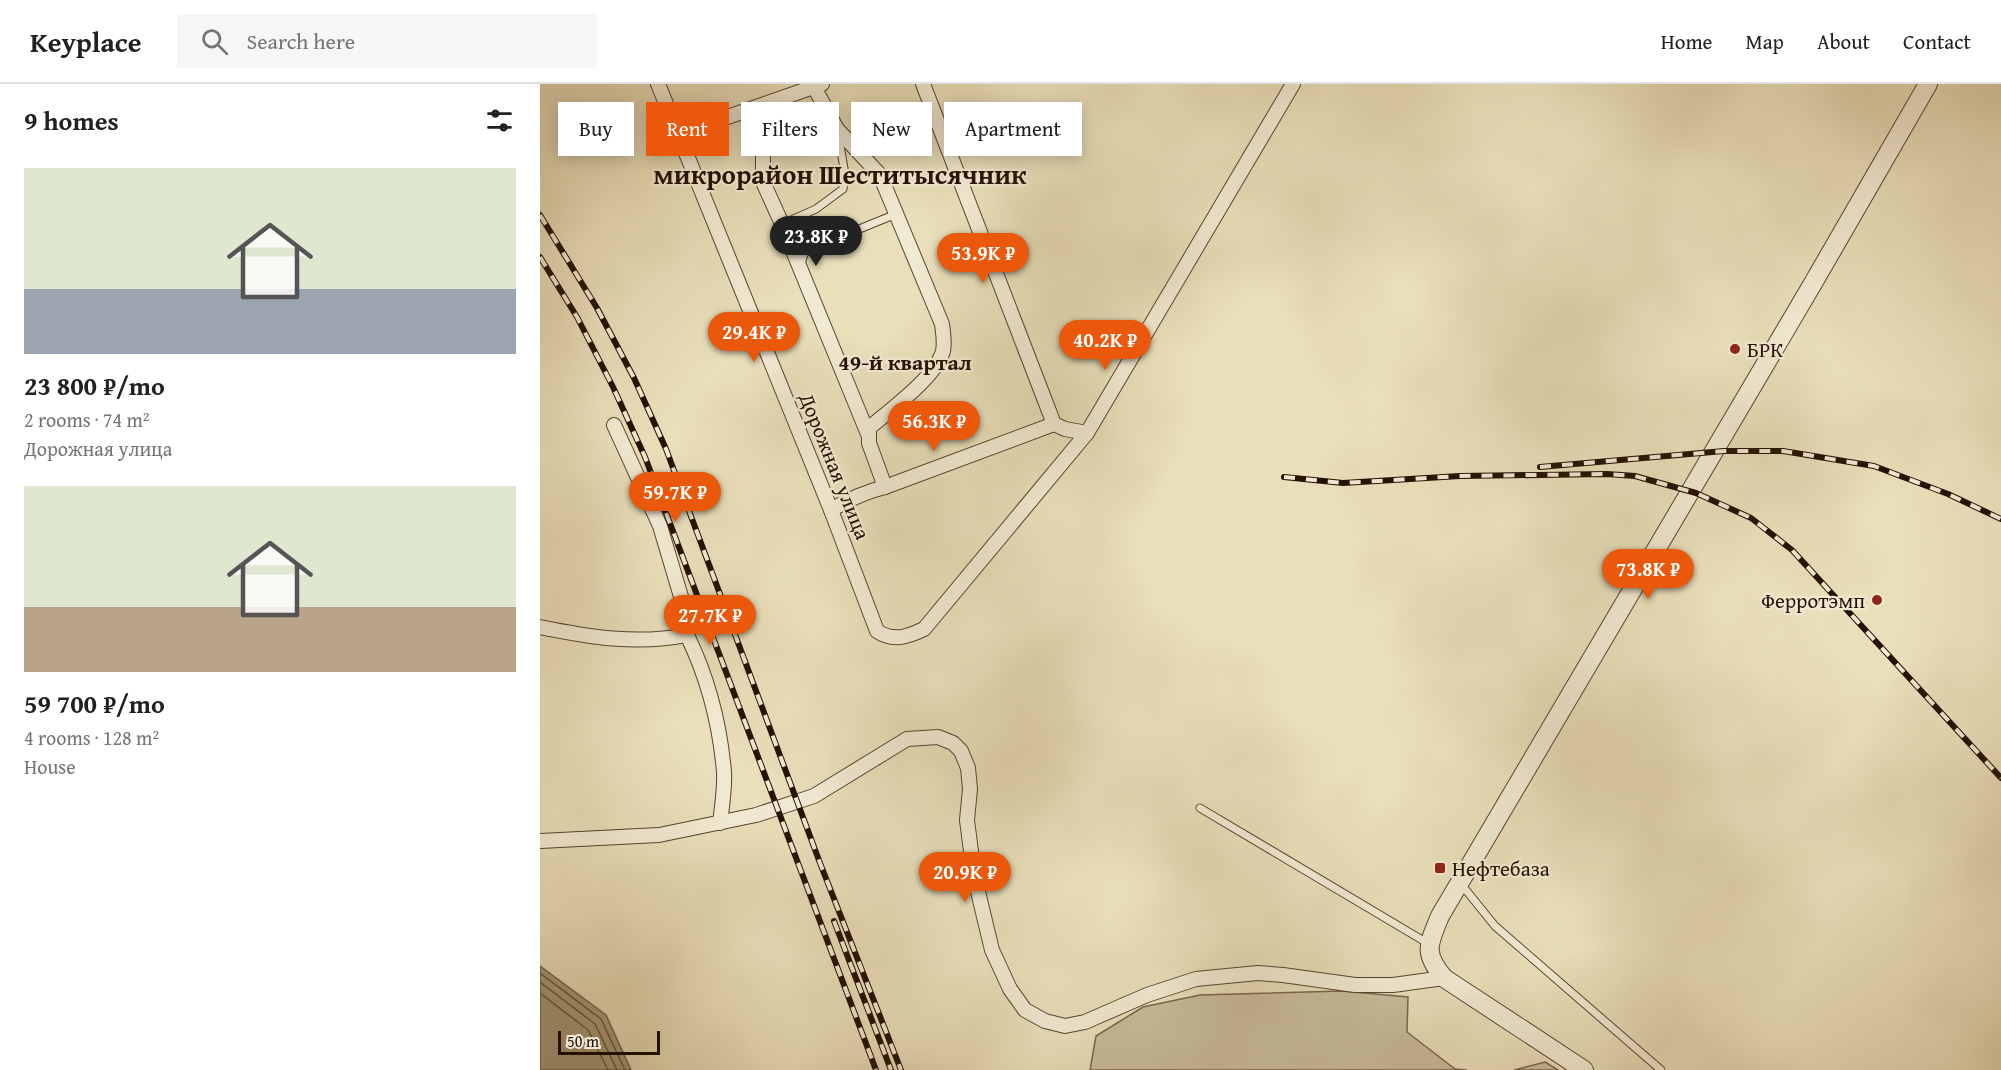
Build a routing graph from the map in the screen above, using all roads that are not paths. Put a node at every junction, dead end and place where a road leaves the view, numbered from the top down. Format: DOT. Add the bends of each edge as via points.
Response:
graph roads {
  1 [pos="658,84"];
  2 [pos="924,84"];
  3 [pos="1293,84"];
  4 [pos="1928,84"];
  5 [pos="818,86"];
  6 [pos="666,102"];
  7 [pos="771,102"];
  8 [pos="825,102"];
  9 [pos="839,131"];
  10 [pos="839,140"];
  11 [pos="688,156"];
  12 [pos="763,156"];
  13 [pos="896,214"];
  14 [pos="782,224"];
  15 [pos="800,269"];
  16 [pos="1054,424"];
  17 [pos="614,425"];
  18 [pos="1087,433"];
  19 [pos="868,434"];
  20 [pos="885,487"];
  21 [pos="831,510"];
  22 [pos="540,627"];
  23 [pos="687,635"];
  24 [pos="1200,808"];
  25 [pos="720,823"];
  26 [pos="540,841"];
  27 [pos="1460,882"];
  28 [pos="1429,944"];
  29 [pos="1444,978"];
  30 [pos="1584,1070"];
  31 [pos="1661,1070"];
  1 -- 6 [label="street, Дорожная улица"];
  2 -- 16 [label="street"];
  3 -- 18 [label="street"];
  4 -- 27 [label="street"];
  5 -- 7 [label="street"];
  5 -- 8 [label="street"];
  9 -- 13 [label="street" via="880,175"];
  10 -- 14 [label="lane" via="845,174 843,189 816,209"];
  11 -- 21 [label="street, Дорожная улица"];
  12 -- 14 [label="street" via="763,182"];
  13 -- 15 [label="lane" via="808,250"];
  13 -- 19 [label="street" via="942,324 943,349 940,360 921,383 869,428"];
  14 -- 15 [label="street"];
  15 -- 19 [label="street"];
  16 -- 18 [label="street"];
  16 -- 20 [label="street"];
  17 -- 23 [label="street" via="660,526 682,600"];
  18 -- 21 [label="street, Дорожная улица" via="924,629 909,636 893,639 877,631"];
  19 -- 20 [label="street"];
  20 -- 21 [label="street" via="849,498"];
  22 -- 23 [label="street" via="628,640"];
  23 -- 25 [label="street" via="714,709 724,774"];
  24 -- 28 [label="lane"];
  25 -- 26 [label="street" via="659,836"];
  25 -- 29 [label="street" via="814,796 907,739 938,737 961,751 968,768 967,820 974,875 992,950 1010,989 1025,1010 1046,1021 1065,1026 1085,1022 1196,979 1258,973 1355,985 1394,985"];
  27 -- 28 [label="street"];
  27 -- 31 [label="lane" via="1495,926"];
  28 -- 29 [label="street" via="1432,964"];
  29 -- 30 [label="street"];
}
